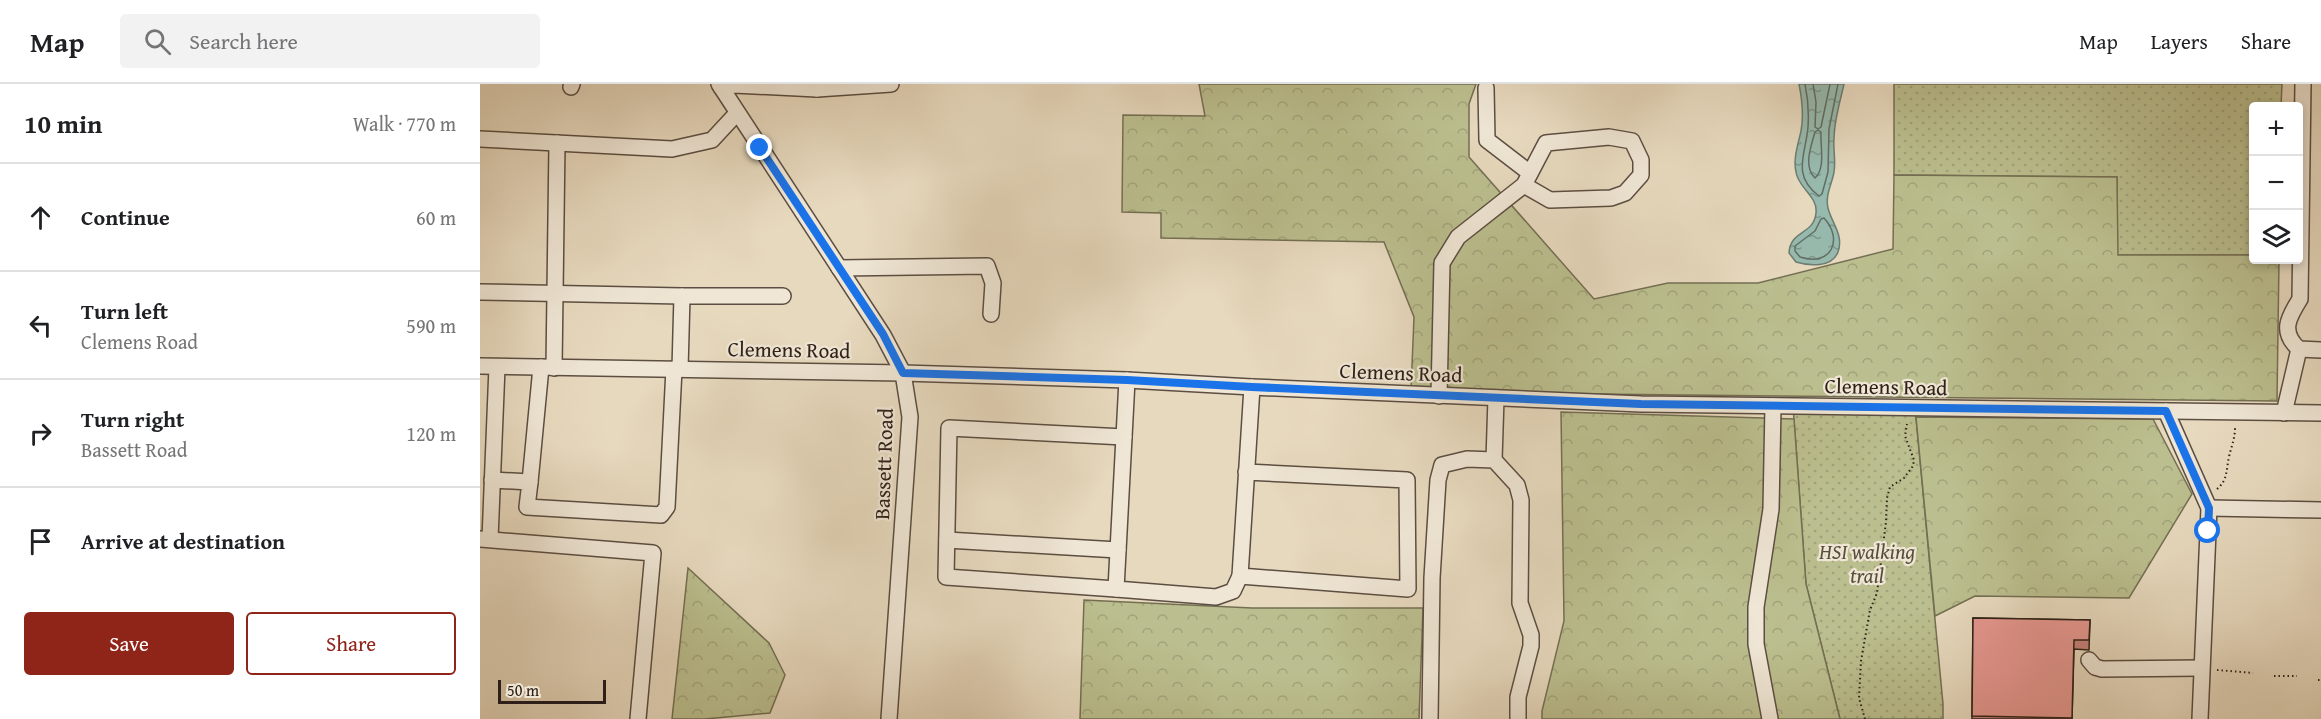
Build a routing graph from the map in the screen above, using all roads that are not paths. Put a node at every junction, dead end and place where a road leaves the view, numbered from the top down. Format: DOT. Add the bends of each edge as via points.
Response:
graph roads {
  1 [pos="891,84"];
  2 [pos="2303,84"];
  3 [pos="720,85"];
  4 [pos="774,86"];
  5 [pos="817,87"];
  6 [pos="1486,88"];
  7 [pos="737,113"];
  8 [pos="480,139"];
  9 [pos="557,143"];
  10 [pos="1527,179"];
  11 [pos="838,268"];
  12 [pos="480,292"];
  13 [pos="556,294"];
  14 [pos="682,296"];
  15 [pos="783,296"];
  16 [pos="991,315"];
  17 [pos="2298,349"];
  18 [pos="2321,350"];
  19 [pos="480,366"];
  20 [pos="497,367"];
  21 [pos="547,368"];
  22 [pos="677,369"];
  23 [pos="903,373"];
  24 [pos="1127,380"];
  25 [pos="1252,387"];
  26 [pos="1439,396"];
  27 [pos="1496,398"];
  28 [pos="1773,406"];
  29 [pos="2166,411"];
  30 [pos="2284,413"];
  31 [pos="2321,413"];
  32 [pos="1124,437"];
  33 [pos="1494,460"];
  34 [pos="1246,472"];
  35 [pos="492,480"];
  36 [pos="530,482"];
  37 [pos="2209,508"];
  38 [pos="2321,510"];
  39 [pos="487,534"];
  40 [pos="947,540"];
  41 [pos="1118,550"];
  42 [pos="1240,576"];
  43 [pos="1116,589"];
  44 [pos="2089,660"];
  45 [pos="2207,669"];
  46 [pos="638,719"];
  47 [pos="889,719"];
  48 [pos="1430,719"];
  49 [pos="1518,719"];
  50 [pos="1770,719"];
  51 [pos="2200,719"];
  1 -- 5 [label="street"];
  2 -- 17 [label="street" via="2300,299 2286,328"];
  3 -- 4 [label="street"];
  3 -- 7 [label="street, Bassett Road"];
  4 -- 5 [label="street"];
  6 -- 10 [label="street" via="1487,140"];
  7 -- 9 [label="street" via="712,140 672,149"];
  7 -- 11 [label="street, Bassett Road"];
  8 -- 9 [label="street"];
  9 -- 13 [label="street"];
  10 -- 10 [label="street" via="1546,143 1609,137 1632,141 1641,160 1641,175 1625,193 1611,198 1550,200"];
  10 -- 26 [label="street" via="1458,237 1442,264"];
  11 -- 16 [label="street" via="987,266 993,283"];
  11 -- 23 [label="street, Bassett Road" via="887,340"];
  12 -- 13 [label="street"];
  13 -- 14 [label="street"];
  13 -- 21 [label="street"];
  14 -- 15 [label="street"];
  14 -- 22 [label="street"];
  17 -- 18 [label="street"];
  17 -- 30 [label="street"];
  19 -- 20 [label="street, Clemens Road"];
  20 -- 21 [label="street, Clemens Road"];
  20 -- 35 [label="street"];
  21 -- 22 [label="street, Clemens Road"];
  21 -- 36 [label="street"];
  22 -- 23 [label="street, Clemens Road"];
  22 -- 36 [label="street" via="667,507 661,515 527,507"];
  23 -- 24 [label="street, Clemens Road"];
  23 -- 47 [label="street, Bassett Road" via="910,417"];
  24 -- 25 [label="street, Clemens Road"];
  24 -- 32 [label="street"];
  25 -- 26 [label="street, Clemens Road"];
  25 -- 34 [label="street"];
  26 -- 27 [label="street, Clemens Road"];
  27 -- 28 [label="street, Clemens Road"];
  27 -- 33 [label="street"];
  28 -- 29 [label="street, Clemens Road"];
  28 -- 50 [label="street" via="1771,509 1756,607 1756,644"];
  29 -- 30 [label="street, Clemens Road"];
  29 -- 37 [label="street"];
  30 -- 31 [label="street, Clemens Road"];
  32 -- 40 [label="street" via="949,428"];
  32 -- 41 [label="street"];
  33 -- 48 [label="street" via="1467,459 1442,465 1438,480"];
  33 -- 49 [label="street" via="1517,485 1521,500 1520,603 1531,645 1518,697"];
  34 -- 42 [label="street"];
  34 -- 42 [label="street" via="1407,480 1408,589"];
  35 -- 36 [label="street"];
  35 -- 39 [label="street"];
  37 -- 38 [label="street"];
  37 -- 45 [label="street"];
  39 -- 46 [label="street" via="653,553"];
  40 -- 41 [label="street"];
  40 -- 43 [label="street" via="946,577"];
  41 -- 43 [label="street"];
  42 -- 43 [label="street" via="1233,591 1216,597"];
  44 -- 45 [label="street" via="2102,669"];
  45 -- 51 [label="street"];
}
